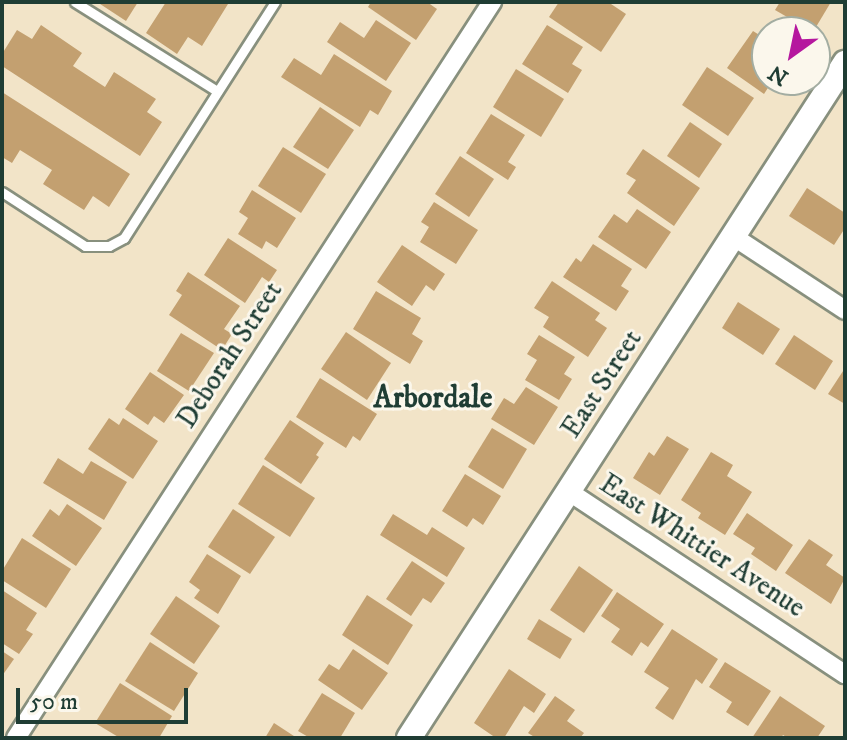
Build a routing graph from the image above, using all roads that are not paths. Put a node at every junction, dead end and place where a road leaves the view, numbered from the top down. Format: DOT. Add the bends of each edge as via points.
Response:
graph roads {
  1 [pos="75,2"];
  2 [pos="275,2"];
  3 [pos="492,2"];
  4 [pos="845,63"];
  5 [pos="217,91"];
  6 [pos="2,192"];
  7 [pos="734,237"];
  8 [pos="845,310"];
  9 [pos="568,491"];
  10 [pos="845,674"];
  11 [pos="16,738"];
  12 [pos="409,738"];
  1 -- 5 [label="lane"];
  2 -- 5 [label="lane"];
  3 -- 11 [label="street, Deborah Street"];
  4 -- 7 [label="street, East Street"];
  5 -- 6 [label="lane" via="124,238 109,246 85,246"];
  7 -- 8 [label="street"];
  7 -- 9 [label="street, East Street"];
  9 -- 10 [label="street, East Whittier Avenue"];
  9 -- 12 [label="street, East Street"];
}
